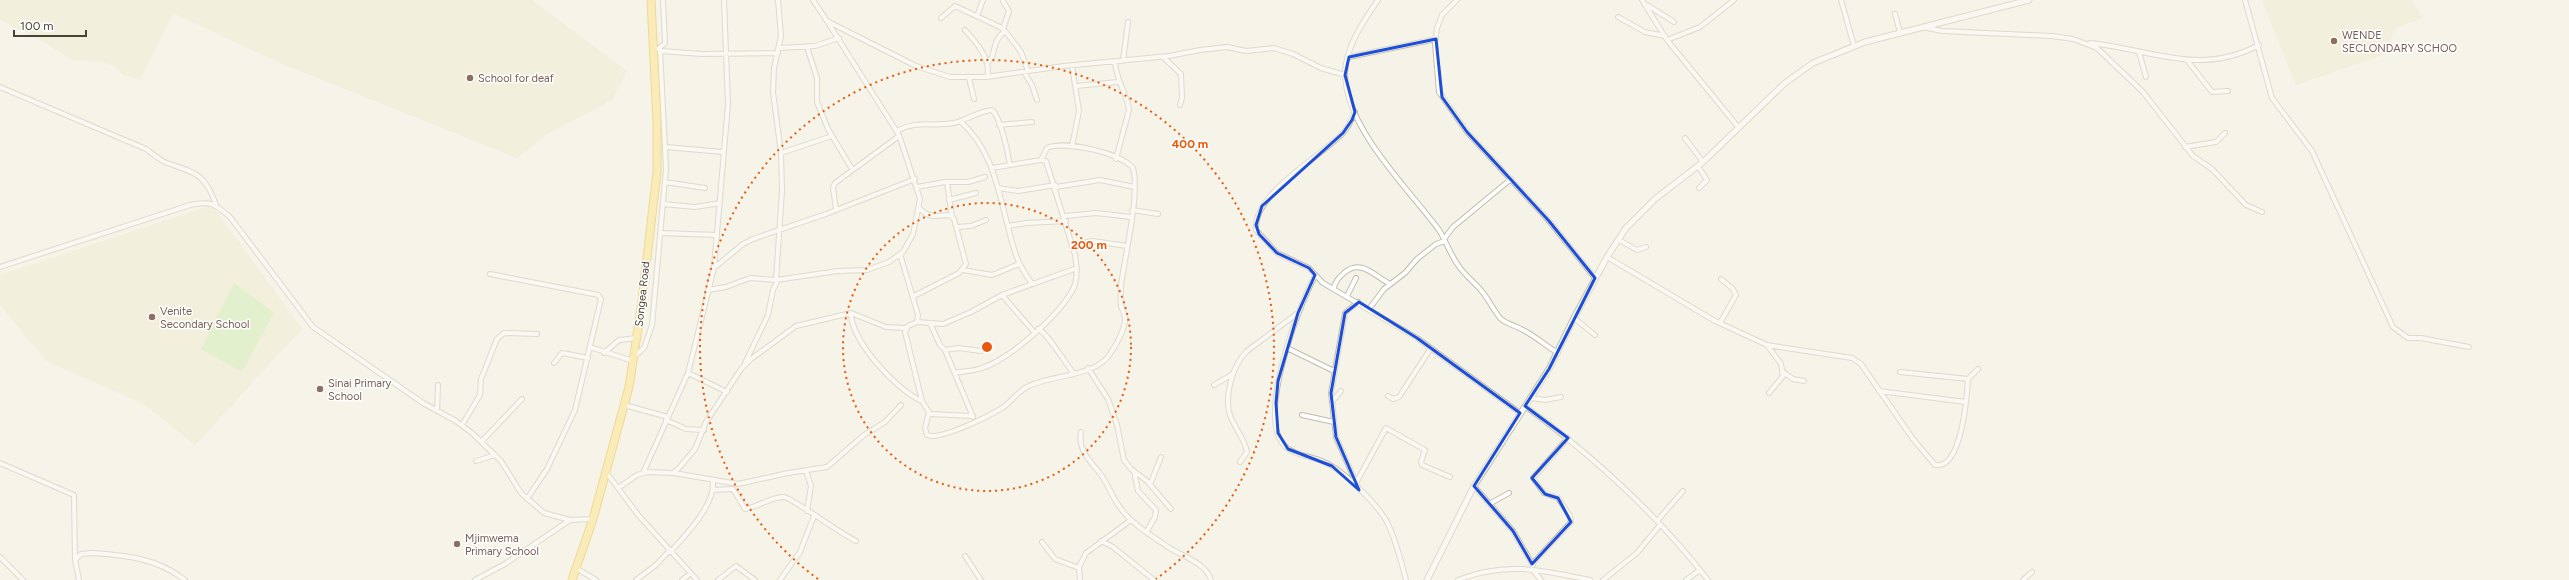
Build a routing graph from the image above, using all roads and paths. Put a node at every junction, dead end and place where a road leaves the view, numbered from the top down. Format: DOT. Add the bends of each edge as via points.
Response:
graph roads {
  1 [pos="651,0"];
  2 [pos="663,0"];
  3 [pos="724,0"];
  4 [pos="778,0"];
  5 [pos="813,0"];
  6 [pos="983,0"];
  7 [pos="1378,0"];
  8 [pos="1457,0"];
  9 [pos="1642,0"];
  10 [pos="1734,0"];
  11 [pos="1841,0"];
  12 [pos="2029,0"];
  13 [pos="2245,0"];
  14 [pos="1003,1"];
  15 [pos="1646,4"];
  16 [pos="1895,14"];
  17 [pos="977,16"];
  18 [pos="1618,17"];
  19 [pos="941,18"];
  20 [pos="827,21"];
  21 [pos="1128,22"];
  22 [pos="1674,22"];
  23 [pos="1921,27"];
  24 [pos="965,30"];
  25 [pos="1004,30"];
  26 [pos="1900,32"];
  27 [pos="839,38"];
  28 [pos="1436,38"];
  29 [pos="1666,38"];
  30 [pos="2087,42"];
  31 [pos="2259,45"];
  32 [pos="1854,46"];
  33 [pos="807,47"];
  34 [pos="658,50"];
  35 [pos="778,51"];
  36 [pos="2139,52"];
  37 [pos="726,54"];
  38 [pos="1164,57"];
  39 [pos="1349,57"];
  40 [pos="2188,60"];
  41 [pos="1123,61"];
  42 [pos="1116,62"];
  43 [pos="987,63"];
  44 [pos="1072,66"];
  45 [pos="1026,71"];
  46 [pos="1345,74"];
  47 [pos="987,77"];
  48 [pos="2146,77"];
  49 [pos="970,78"];
  50 [pos="1118,82"];
  51 [pos="1076,86"];
  52 [pos="0,88"];
  53 [pos="2228,91"];
  54 [pos="974,99"];
  55 [pos="1037,100"];
  56 [pos="1180,105"];
  57 [pos="1355,112"];
  58 [pos="960,121"];
  59 [pos="1032,122"];
  60 [pos="999,126"];
  61 [pos="1739,128"];
  62 [pos="2225,133"];
  63 [pos="898,134"];
  64 [pos="832,136"];
  65 [pos="1685,138"];
  66 [pos="1072,146"];
  67 [pos="666,147"];
  68 [pos="2185,147"];
  69 [pos="723,152"];
  70 [pos="781,153"];
  71 [pos="1116,159"];
  72 [pos="1040,160"];
  73 [pos="1703,162"];
  74 [pos="1010,165"];
  75 [pos="1698,166"];
  76 [pos="992,168"];
  77 [pos="852,169"];
  78 [pos="985,177"];
  79 [pos="915,179"];
  80 [pos="1511,179"];
  81 [pos="665,182"];
  82 [pos="947,182"];
  83 [pos="1056,186"];
  84 [pos="917,187"];
  85 [pos="1134,187"];
  86 [pos="705,188"];
  87 [pos="998,188"];
  88 [pos="1699,188"];
  89 [pos="976,193"];
  90 [pos="949,200"];
  91 [pos="663,204"];
  92 [pos="720,204"];
  93 [pos="216,205"];
  94 [pos="919,208"];
  95 [pos="836,209"];
  96 [pos="1132,210"];
  97 [pos="2262,212"];
  98 [pos="1158,214"];
  99 [pos="1065,216"];
  100 [pos="952,217"];
  101 [pos="1131,218"];
  102 [pos="986,220"];
  103 [pos="1066,221"];
  104 [pos="1008,226"];
  105 [pos="957,227"];
  106 [pos="781,230"];
  107 [pos="660,233"];
  108 [pos="717,235"];
  109 [pos="1445,240"];
  110 [pos="1619,240"];
  111 [pos="1073,245"];
  112 [pos="1127,246"];
  113 [pos="1646,247"];
  114 [pos="900,254"];
  115 [pos="1608,257"];
  116 [pos="1020,264"];
  117 [pos="0,267"];
  118 [pos="714,268"];
  119 [pos="1077,268"];
  120 [pos="963,270"];
  121 [pos="490,274"];
  122 [pos="1315,276"];
  123 [pos="1356,278"];
  124 [pos="1595,278"];
  125 [pos="1721,279"];
  126 [pos="777,280"];
  127 [pos="1032,284"];
  128 [pos="1390,284"];
  129 [pos="1334,288"];
  130 [pos="708,290"];
  131 [pos="1002,294"];
  132 [pos="914,296"];
  133 [pos="1348,296"];
  134 [pos="1358,302"];
  135 [pos="1369,309"];
  136 [pos="851,313"];
  137 [pos="1298,313"];
  138 [pos="1574,318"];
  139 [pos="917,322"];
  140 [pos="930,323"];
  141 [pos="1720,323"];
  142 [pos="905,328"];
  143 [pos="1038,329"];
  144 [pos="1034,332"];
  145 [pos="537,334"];
  146 [pos="1595,335"];
  147 [pos="637,338"];
  148 [pos="1767,345"];
  149 [pos="590,347"];
  150 [pos="2469,347"];
  151 [pos="1287,348"];
  152 [pos="1431,348"];
  153 [pos="945,350"];
  154 [pos="981,351"];
  155 [pos="604,353"];
  156 [pos="1558,353"];
  157 [pos="588,358"];
  158 [pos="634,359"];
  159 [pos="554,363"];
  160 [pos="744,366"];
  161 [pos="1088,368"];
  162 [pos="1978,369"];
  163 [pos="1334,371"];
  164 [pos="1783,372"];
  165 [pos="1900,372"];
  166 [pos="688,373"];
  167 [pos="955,373"];
  168 [pos="1074,374"];
  169 [pos="1233,374"];
  170 [pos="1968,379"];
  171 [pos="1804,381"];
  172 [pos="438,385"];
  173 [pos="1214,385"];
  174 [pos="1879,390"];
  175 [pos="1341,391"];
  176 [pos="727,392"];
  177 [pos="1769,393"];
  178 [pos="1388,396"];
  179 [pos="1561,397"];
  180 [pos="1531,398"];
  181 [pos="522,399"];
  182 [pos="922,401"];
  183 [pos="1332,402"];
  184 [pos="1966,402"];
  185 [pos="624,405"];
  186 [pos="901,405"];
  187 [pos="1525,406"];
  188 [pos="438,411"];
  189 [pos="929,412"];
  190 [pos="1520,413"];
  191 [pos="1302,415"];
  192 [pos="973,416"];
  193 [pos="667,418"];
  194 [pos="975,422"];
  195 [pos="1334,422"];
  196 [pos="462,425"];
  197 [pos="704,430"];
  198 [pos="1081,432"];
  199 [pos="1568,438"];
  200 [pos="482,441"];
  201 [pos="495,455"];
  202 [pos="1161,458"];
  203 [pos="476,462"];
  204 [pos="1240,462"];
  205 [pos="0,463"];
  206 [pos="604,470"];
  207 [pos="806,471"];
  208 [pos="1134,472"];
  209 [pos="643,473"];
  210 [pos="673,473"];
  211 [pos="1450,477"];
  212 [pos="713,481"];
  213 [pos="1356,483"];
  214 [pos="1150,485"];
  215 [pos="1474,486"];
  216 [pos="618,488"];
  217 [pos="713,490"];
  218 [pos="1359,490"];
  219 [pos="1683,491"];
  220 [pos="1509,493"];
  221 [pos="527,499"];
  222 [pos="1491,503"];
  223 [pos="1170,509"];
  224 [pos="808,511"];
  225 [pos="814,516"];
  226 [pos="593,519"];
  227 [pos="570,520"];
  228 [pos="1131,520"];
  229 [pos="1658,523"];
  230 [pos="1147,531"];
  231 [pos="856,541"];
  232 [pos="1101,541"];
  233 [pos="1042,542"];
  234 [pos="670,551"];
  235 [pos="965,556"];
  236 [pos="0,557"];
  237 [pos="76,560"];
  238 [pos="1532,564"];
  239 [pos="576,568"];
  240 [pos="1079,568"];
  241 [pos="1533,569"];
  242 [pos="1700,570"];
  243 [pos="2032,572"];
  244 [pos="690,574"];
  245 [pos="23,580"];
  246 [pos="79,580"];
  247 [pos="185,580"];
  248 [pos="474,580"];
  249 [pos="572,580"];
  250 [pos="596,580"];
  251 [pos="636,580"];
  252 [pos="682,580"];
  253 [pos="697,580"];
  254 [pos="718,580"];
  255 [pos="756,580"];
  256 [pos="780,580"];
  257 [pos="981,580"];
  258 [pos="1080,580"];
  259 [pos="1154,580"];
  260 [pos="1211,580"];
  261 [pos="1406,580"];
  262 [pos="1427,580"];
  263 [pos="1458,580"];
  264 [pos="1540,580"];
  265 [pos="1590,580"];
  266 [pos="1603,580"];
  267 [pos="1686,580"];
  268 [pos="1708,580"];
  269 [pos="2023,580"];
  1 -- 34 [label="highway, Songea Road"];
  2 -- 34 [label="street" via="665,43"];
  3 -- 37 [label="street"];
  4 -- 35 [label="street" via="781,26"];
  5 -- 20 [label="street"];
  6 -- 17 [label="street"];
  7 -- 39 [label="street" via="1365,19"];
  8 -- 28 [label="street" via="1442,15"];
  9 -- 15 [label="street"];
  10 -- 29 [label="street" via="1700,27"];
  11 -- 32 [label="street"];
  12 -- 23 [label="street"];
  13 -- 31 [label="street"];
  14 -- 25 [label="street" via="1009,11"];
  15 -- 22 [label="street"];
  15 -- 29 [label="street"];
  16 -- 26 [label="street"];
  17 -- 19 [label="street" via="955,6"];
  17 -- 25 [label="street"];
  18 -- 29 [label="street" via="1645,32"];
  20 -- 27 [label="street"];
  20 -- 49 [label="street" via="941,76"];
  21 -- 41 [label="street"];
  23 -- 26 [label="street"];
  23 -- 30 [label="street" via="1942,32 2052,36"];
  24 -- 43 [label="street"];
  25 -- 43 [label="street" via="995,40 992,57"];
  25 -- 45 [label="street" via="1021,52"];
  26 -- 32 [label="street"];
  27 -- 33 [label="street"];
  27 -- 63 [label="street"];
  28 -- 39 [label="street"];
  28 -- 80 [label="street" via="1439,92 1467,132"];
  29 -- 61 [label="street"];
  30 -- 36 [label="street"];
  30 -- 68 [label="street" via="2106,55 2143,92"];
  31 -- 40 [label="street" via="2223,60"];
  31 -- 150 [label="street" via="2272,98 2312,151 2393,327 2408,338"];
  32 -- 61 [label="street" via="1813,63 1799,72 1770,96"];
  33 -- 35 [label="street"];
  33 -- 64 [label="street" via="817,78 817,102"];
  34 -- 37 [label="street"];
  34 -- 67 [label="street"];
  34 -- 147 [label="highway, Songea Road" via="657,172"];
  35 -- 37 [label="street"];
  35 -- 70 [label="street" via="773,92"];
  36 -- 40 [label="street"];
  36 -- 48 [label="street"];
  37 -- 69 [label="street" via="728,104"];
  38 -- 41 [label="street"];
  38 -- 46 [label="street" via="1227,47 1246,51 1274,48 1321,68"];
  38 -- 56 [label="street" via="1181,74"];
  39 -- 46 [label="street"];
  40 -- 53 [label="street" via="2212,92"];
  41 -- 42 [label="street"];
  42 -- 44 [label="street"];
  42 -- 50 [label="street"];
  43 -- 47 [label="street"];
  44 -- 45 [label="street"];
  44 -- 51 [label="street"];
  45 -- 47 [label="street"];
  45 -- 55 [label="street"];
  46 -- 57 [label="street"];
  47 -- 49 [label="street"];
  49 -- 54 [label="street"];
  50 -- 51 [label="street"];
  50 -- 71 [label="street" via="1129,110"];
  51 -- 66 [label="street" via="1079,111"];
  52 -- 93 [label="street" via="146,149 166,163 195,172 207,184"];
  57 -- 109 [label="street" via="1367,136"];
  57 -- 122 [label="street" via="1343,133 1269,198 1262,206 1256,224 1259,234 1277,253 1309,268"];
  58 -- 60 [label="street" via="992,110"];
  58 -- 63 [label="street" via="932,126 918,123"];
  58 -- 76 [label="street" via="976,140"];
  59 -- 60 [label="street"];
  60 -- 74 [label="street"];
  61 -- 73 [label="street"];
  62 -- 68 [label="street" via="2216,142"];
  63 -- 77 [label="street"];
  63 -- 79 [label="street"];
  64 -- 70 [label="street"];
  64 -- 77 [label="street"];
  65 -- 73 [label="street"];
  66 -- 71 [label="street" via="1086,147"];
  66 -- 72 [label="street" via="1053,145 1047,148"];
  67 -- 69 [label="street"];
  67 -- 81 [label="street"];
  68 -- 97 [label="street" via="2246,205"];
  69 -- 92 [label="street"];
  70 -- 106 [label="street"];
  71 -- 85 [label="street" via="1133,168"];
  72 -- 74 [label="street"];
  72 -- 83 [label="street" via="1044,160 1049,166"];
  73 -- 75 [label="street"];
  74 -- 76 [label="street"];
  75 -- 88 [label="street" via="1707,178"];
  75 -- 110 [label="street" via="1655,199 1626,228"];
  76 -- 87 [label="street"];
  77 -- 95 [label="street" via="839,179 833,188"];
  78 -- 82 [label="street" via="968,182"];
  79 -- 84 [label="street"];
  79 -- 95 [label="street"];
  80 -- 109 [label="street" via="1453,227"];
  80 -- 124 [label="street"];
  81 -- 86 [label="street"];
  81 -- 91 [label="street"];
  82 -- 84 [label="street"];
  82 -- 90 [label="street"];
  83 -- 85 [label="street" via="1100,180"];
  83 -- 87 [label="street" via="1018,191"];
  83 -- 99 [label="street"];
  84 -- 94 [label="street"];
  85 -- 96 [label="street"];
  87 -- 104 [label="street"];
  89 -- 90 [label="street"];
  90 -- 100 [label="street"];
  91 -- 92 [label="street" via="695,207"];
  91 -- 107 [label="street"];
  92 -- 108 [label="street"];
  93 -- 117 [label="street" via="206,202 190,205"];
  93 -- 188 [label="street" via="230,217 313,327"];
  94 -- 100 [label="street" via="926,214"];
  94 -- 114 [label="street" via="913,234"];
  95 -- 106 [label="street"];
  96 -- 98 [label="street"];
  96 -- 101 [label="street"];
  99 -- 101 [label="street" via="1096,213"];
  99 -- 103 [label="street"];
  100 -- 105 [label="street"];
  101 -- 112 [label="street"];
  102 -- 105 [label="street" via="971,226"];
  103 -- 104 [label="street" via="1026,222"];
  103 -- 111 [label="street"];
  104 -- 116 [label="street"];
  105 -- 120 [label="street" via="965,256 966,267"];
  106 -- 118 [label="street" via="743,244"];
  106 -- 126 [label="street"];
  107 -- 108 [label="street"];
  107 -- 158 [label="street" via="652,325 644,348"];
  108 -- 118 [label="street"];
  109 -- 128 [label="street" via="1432,246"];
  109 -- 156 [label="street" via="1457,264 1481,290 1503,320 1524,330"];
  110 -- 113 [label="street" via="1637,250"];
  110 -- 115 [label="street"];
  111 -- 112 [label="street" via="1093,241"];
  111 -- 119 [label="street"];
  112 -- 161 [label="street" via="1121,299 1125,321 1109,356"];
  114 -- 126 [label="street" via="889,262 867,270 838,271"];
  114 -- 132 [label="street"];
  115 -- 124 [label="street"];
  115 -- 141 [label="street"];
  116 -- 120 [label="street" via="992,275"];
  116 -- 127 [label="street"];
  118 -- 130 [label="street"];
  119 -- 127 [label="street"];
  119 -- 143 [label="street" via="1072,291"];
  120 -- 132 [label="street"];
  121 -- 149 [label="street" via="598,295 601,303"];
  122 -- 129 [label="street"];
  122 -- 137 [label="street"];
  123 -- 133 [label="street"];
  124 -- 138 [label="street"];
  125 -- 141 [label="street" via="1736,295"];
  126 -- 130 [label="street" via="750,278 726,287"];
  126 -- 160 [label="street" via="768,315"];
  127 -- 131 [label="street"];
  128 -- 129 [label="street" via="1361,266 1354,266 1337,280"];
  128 -- 135 [label="street"];
  129 -- 133 [label="street"];
  130 -- 166 [label="street"];
  131 -- 140 [label="street" via="956,319 943,324"];
  131 -- 144 [label="street"];
  132 -- 139 [label="street"];
  133 -- 134 [label="street"];
  134 -- 135 [label="street"];
  134 -- 163 [label="street" via="1345,313"];
  135 -- 152 [label="street"];
  136 -- 142 [label="street" via="886,327"];
  136 -- 160 [label="street" via="796,326"];
  136 -- 182 [label="street" via="856,331 884,372 899,388"];
  137 -- 151 [label="street"];
  137 -- 169 [label="street" via="1240,358"];
  138 -- 146 [label="street"];
  138 -- 156 [label="street"];
  139 -- 140 [label="street"];
  139 -- 142 [label="street"];
  140 -- 153 [label="street"];
  141 -- 148 [label="street"];
  142 -- 182 [label="street"];
  143 -- 144 [label="street"];
  143 -- 168 [label="street" via="1046,333"];
  144 -- 167 [label="street" via="1013,350 982,368"];
  145 -- 196 [label="street" via="504,333 496,339 481,379 480,394"];
  147 -- 155 [label="street" via="620,340"];
  147 -- 158 [label="highway, Songea Road"];
  148 -- 164 [label="street" via="1781,364"];
  148 -- 174 [label="street" via="1852,358 1861,364"];
  149 -- 155 [label="street"];
  149 -- 157 [label="street"];
  151 -- 163 [label="street"];
  151 -- 218 [label="street" via="1278,381 1276,403 1279,438 1288,449 1332,466"];
  152 -- 178 [label="street" via="1399,397 1393,399"];
  152 -- 190 [label="street"];
  153 -- 154 [label="street" via="959,348"];
  153 -- 167 [label="street"];
  155 -- 158 [label="street"];
  156 -- 180 [label="street"];
  157 -- 159 [label="street" via="562,353"];
  157 -- 221 [label="street" via="580,396 567,429"];
  158 -- 185 [label="highway, Songea Road"];
  160 -- 176 [label="street"];
  161 -- 168 [label="street"];
  161 -- 208 [label="street" via="1108,399 1117,425 1124,460"];
  162 -- 170 [label="street"];
  163 -- 183 [label="street"];
  164 -- 171 [label="street" via="1793,379"];
  164 -- 177 [label="street" via="1782,380"];
  165 -- 170 [label="street"];
  166 -- 176 [label="street"];
  166 -- 193 [label="street"];
  167 -- 192 [label="street"];
  168 -- 194 [label="street" via="1035,383 1003,407"];
  169 -- 173 [label="street"];
  169 -- 204 [label="street" via="1229,409 1247,452"];
  170 -- 184 [label="street"];
  172 -- 188 [label="street"];
  174 -- 184 [label="street"];
  174 -- 184 [label="street" via="1922,451 1937,465 1946,461 1955,447 1961,433"];
  175 -- 183 [label="street"];
  176 -- 197 [label="street" via="706,422"];
  179 -- 180 [label="street" via="1545,400"];
  180 -- 187 [label="street"];
  181 -- 200 [label="street"];
  182 -- 189 [label="street"];
  183 -- 195 [label="street"];
  185 -- 193 [label="street"];
  185 -- 206 [label="highway, Songea Road"];
  186 -- 207 [label="street" via="885,422 864,435 829,466"];
  187 -- 190 [label="street"];
  187 -- 199 [label="street"];
  188 -- 196 [label="street"];
  189 -- 192 [label="street" via="934,415"];
  189 -- 194 [label="street" via="925,433 930,437"];
  190 -- 215 [label="street"];
  191 -- 195 [label="street"];
  192 -- 194 [label="street"];
  193 -- 197 [label="street" via="686,429"];
  193 -- 209 [label="street"];
  195 -- 213 [label="street" via="1336,437"];
  196 -- 200 [label="street"];
  197 -- 210 [label="street" via="695,449"];
  198 -- 228 [label="street" via="1080,441 1087,457 1102,476 1119,507"];
  199 -- 229 [label="street"];
  199 -- 238 [label="street" via="1533,478 1544,493 1558,498 1571,522"];
  200 -- 201 [label="street"];
  201 -- 203 [label="street"];
  201 -- 221 [label="street"];
  202 -- 214 [label="street"];
  205 -- 237 [label="street" via="74,495"];
  206 -- 216 [label="street"];
  206 -- 226 [label="highway, Songea Road"];
  207 -- 212 [label="street" via="747,483 728,484"];
  207 -- 224 [label="street" via="811,486"];
  208 -- 214 [label="street"];
  208 -- 230 [label="street" via="1138,490 1156,510"];
  209 -- 210 [label="street"];
  209 -- 216 [label="street"];
  210 -- 212 [label="street" via="695,475"];
  211 -- 213 [label="street" via="1422,465 1425,450 1386,428"];
  212 -- 217 [label="street"];
  213 -- 218 [label="street"];
  214 -- 223 [label="street"];
  215 -- 222 [label="street"];
  215 -- 262 [label="street"];
  216 -- 234 [label="street"];
  217 -- 224 [label="street" via="733,489 744,509 784,497"];
  217 -- 234 [label="street" via="701,518"];
  218 -- 261 [label="street" via="1387,522"];
  219 -- 229 [label="street"];
  220 -- 222 [label="street"];
  221 -- 227 [label="street" via="544,513"];
  222 -- 238 [label="street" via="1514,531"];
  224 -- 225 [label="street"];
  225 -- 231 [label="street"];
  225 -- 256 [label="street" via="800,552"];
  226 -- 227 [label="street"];
  226 -- 239 [label="highway, Songea Road"];
  227 -- 248 [label="street" via="505,564"];
  228 -- 230 [label="street"];
  228 -- 232 [label="street"];
  229 -- 242 [label="street"];
  229 -- 266 [label="street" via="1632,558"];
  230 -- 260 [label="street" via="1200,566"];
  232 -- 240 [label="street" via="1086,553"];
  232 -- 259 [label="street" via="1113,547"];
  233 -- 240 [label="street" via="1055,559"];
  234 -- 244 [label="street"];
  234 -- 251 [label="street"];
  235 -- 257 [label="street"];
  236 -- 245 [label="street"];
  237 -- 246 [label="street"];
  237 -- 247 [label="street" via="81,554 91,553 131,557 161,564"];
  238 -- 241 [label="street"];
  239 -- 249 [label="highway, Songea Road"];
  239 -- 250 [label="street"];
  240 -- 258 [label="street"];
  241 -- 263 [label="street" via="1500,569"];
  241 -- 264 [label="street"];
  241 -- 265 [label="street"];
  242 -- 267 [label="street"];
  242 -- 268 [label="street"];
  243 -- 269 [label="street"];
  244 -- 252 [label="street"];
  244 -- 253 [label="street"];
  254 -- 255 [label="street" via="736,566"];
}
